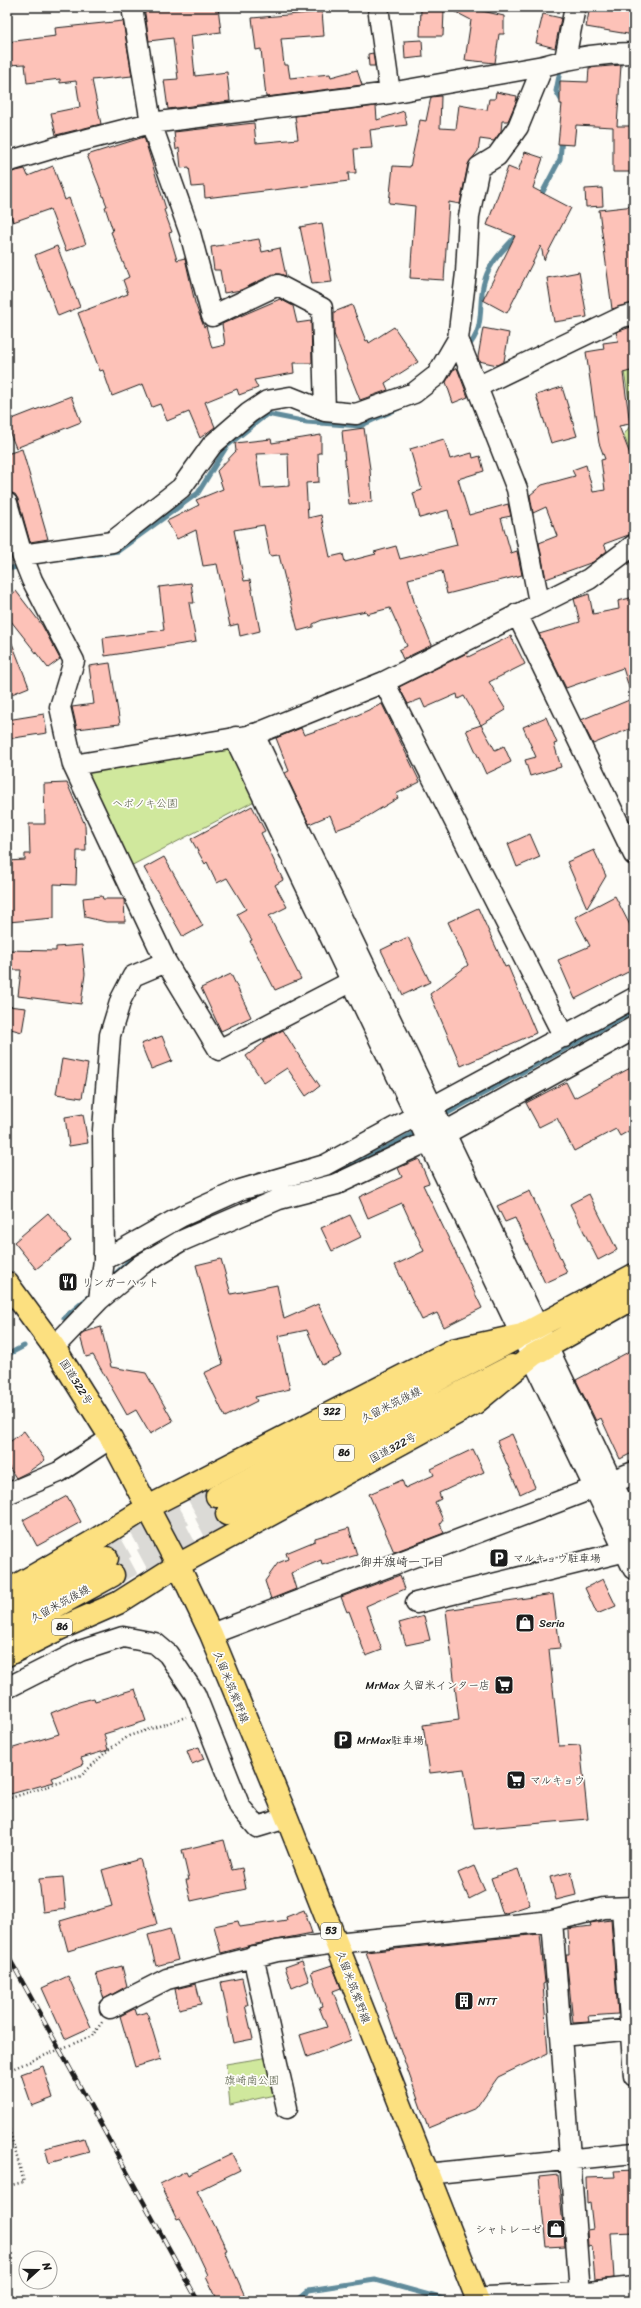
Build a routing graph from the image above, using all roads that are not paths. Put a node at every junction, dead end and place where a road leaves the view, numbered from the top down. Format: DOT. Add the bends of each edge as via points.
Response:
graph roads {
  1 [pos="132,7"];
  2 [pos="378,7"];
  3 [pos="575,7"];
  4 [pos="634,53"];
  5 [pos="565,60"];
  6 [pos="543,66"];
  7 [pos="390,93"];
  8 [pos="151,123"];
  9 [pos="7,162"];
  10 [pos="634,314"];
  11 [pos="458,339"];
  12 [pos="477,387"];
  13 [pos="325,411"];
  14 [pos="7,503"];
  15 [pos="634,546"];
  16 [pos="22,555"];
  17 [pos="539,602"];
  18 [pos="517,614"];
  19 [pos="384,682"];
  20 [pos="245,737"];
  21 [pos="73,765"];
  22 [pos="634,855"];
  23 [pos="166,962"];
  24 [pos="359,977"];
  25 [pos="634,998"];
  26 [pos="634,1028"];
  27 [pos="564,1037"];
  28 [pos="431,1124"];
  29 [pos="104,1260"];
  30 [pos="634,1275"];
  31 [pos="7,1282"];
  32 [pos="634,1298"];
  33 [pos="99,1300"];
  34 [pos="529,1331"];
  35 [pos="54,1347"];
  36 [pos="540,1351"];
  37 [pos="111,1438"];
  38 [pos="634,1473"];
  39 [pos="603,1485"];
  40 [pos="7,1494"];
  41 [pos="217,1496"];
  42 [pos="148,1507"];
  43 [pos="227,1514"];
  44 [pos="634,1530"];
  45 [pos="630,1559"];
  46 [pos="178,1565"];
  47 [pos="7,1591"];
  48 [pos="416,1602"];
  49 [pos="7,1612"];
  50 [pos="7,1633"];
  51 [pos="210,1634"];
  52 [pos="7,1655"];
  53 [pos="7,1688"];
  54 [pos="287,1818"];
  55 [pos="628,1908"];
  56 [pos="552,1921"];
  57 [pos="336,1943"];
  58 [pos="253,1956"];
  59 [pos="110,2008"];
  60 [pos="632,2029"];
  61 [pos="561,2036"];
  62 [pos="634,2076"];
  63 [pos="287,2108"];
  64 [pos="634,2153"];
  65 [pos="569,2160"];
  66 [pos="426,2174"];
  67 [pos="634,2287"];
  68 [pos="580,2293"];
  69 [pos="478,2301"];
  1 -- 8 [label="street"];
  2 -- 7 [label="street"];
  3 -- 5 [label="street"];
  4 -- 5 [label="street" via="608,53"];
  5 -- 6 [label="street"];
  6 -- 7 [label="street"];
  6 -- 11 [label="street" via="518,127 497,156 479,167 469,216 466,273"];
  7 -- 8 [label="street"];
  8 -- 9 [label="street"];
  8 -- 13 [label="street" via="190,233 212,316 278,285 322,308"];
  10 -- 12 [label="street" via="622,317"];
  11 -- 12 [label="street"];
  11 -- 13 [label="street" via="437,375 414,392 356,414"];
  12 -- 17 [label="street" via="517,489"];
  13 -- 16 [label="street" via="290,397 267,401 212,445 181,488 112,542"];
  14 -- 16 [label="street"];
  15 -- 17 [label="street" via="589,579"];
  16 -- 21 [label="street" via="32,580 74,661 60,707"];
  17 -- 18 [label="street"];
  18 -- 19 [label="street"];
  18 -- 22 [label="street"];
  19 -- 20 [label="street"];
  19 -- 27 [label="street"];
  20 -- 21 [label="street"];
  20 -- 24 [label="street"];
  21 -- 23 [label="street"];
  23 -- 24 [label="street" via="219,1050"];
  23 -- 29 [label="street" via="133,976 121,999 110,1035 103,1130"];
  24 -- 28 [label="street"];
  25 -- 27 [label="street"];
  26 -- 28 [label="street"];
  27 -- 28 [label="street"];
  28 -- 29 [label="street" via="325,1165 240,1190 182,1216"];
  28 -- 33 [label="street" via="337,1184 279,1199 179,1242 142,1264"];
  28 -- 34 [label="street"];
  29 -- 33 [label="street"];
  30 -- 34 [label="main road, 322"];
  31 -- 35 [label="main road, 国道322号"];
  32 -- 36 [label="main road, 国道322号"];
  33 -- 35 [label="street"];
  34 -- 36 [label="street"];
  34 -- 41 [label="main road, 久留米筑後線 / 86"];
  34 -- 42 [label="main road, 322" via="453,1350"];
  35 -- 37 [label="main road, 国道322号"];
  36 -- 39 [label="street"];
  36 -- 43 [label="main road, 久留米筑後線 / 86"];
  36 -- 46 [label="main road, 国道322号" via="475,1403"];
  37 -- 40 [label="street" via="59,1472"];
  37 -- 42 [label="main road, 国道322号"];
  38 -- 39 [label="street"];
  39 -- 44 [label="street"];
  39 -- 45 [label="street"];
  39 -- 51 [label="street"];
  42 -- 46 [label="main road, 国道322号"];
  42 -- 47 [label="main road"];
  45 -- 48 [label="street"];
  46 -- 51 [label="main road, 久留米筑紫野線 / 53"];
  46 -- 52 [label="main road, 86" via="118,1602"];
  49 -- 50 [label="main road, 久留米筑後線 / 86" via="110,1567"];
  51 -- 54 [label="main road, 久留米筑紫野線 / 53"];
  53 -- 54 [label="street" via="80,1651 123,1637 155,1644 168,1654 195,1694 240,1806 257,1827"];
  54 -- 57 [label="main road, 久留米筑紫野線 / 53"];
  55 -- 56 [label="street" via="604,1908"];
  55 -- 60 [label="street"];
  56 -- 57 [label="street"];
  56 -- 61 [label="street"];
  57 -- 58 [label="street"];
  57 -- 66 [label="main road, 久留米筑紫野線 / 53"];
  58 -- 59 [label="street" via="167,1979"];
  58 -- 63 [label="street"];
  60 -- 61 [label="street"];
  60 -- 62 [label="street"];
  61 -- 65 [label="street"];
  64 -- 65 [label="street"];
  65 -- 66 [label="street"];
  65 -- 68 [label="street"];
  66 -- 69 [label="main road, 久留米筑紫野線 / 53"];
  67 -- 68 [label="street"];
  68 -- 69 [label="street" via="487,2297"];
}
